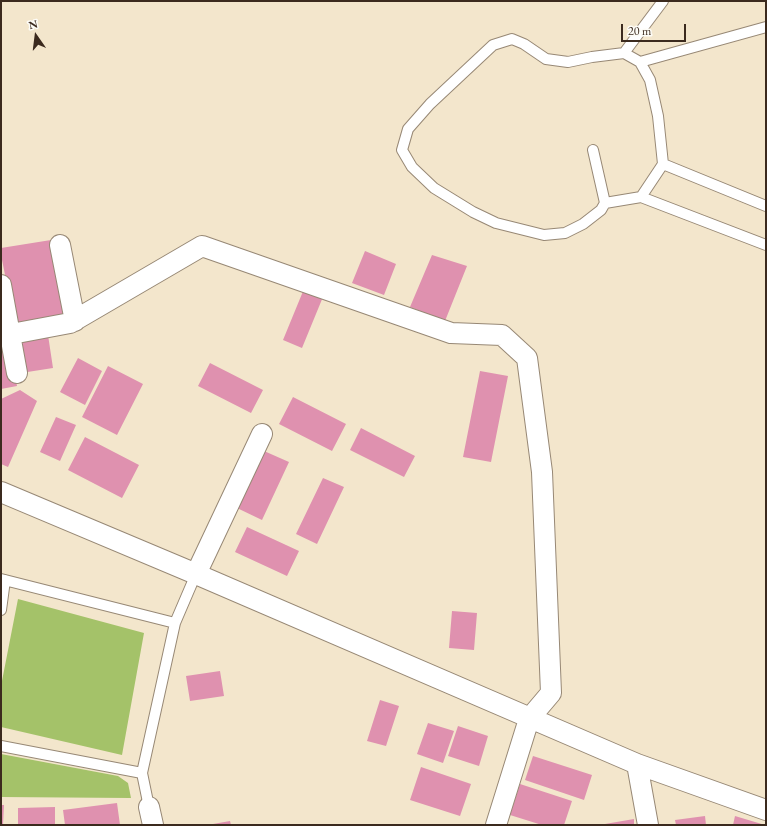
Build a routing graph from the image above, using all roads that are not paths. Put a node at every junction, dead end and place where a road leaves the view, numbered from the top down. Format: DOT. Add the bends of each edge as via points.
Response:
graph roads {
  1 [pos="663,1"];
  2 [pos="766,27"];
  3 [pos="624,53"];
  4 [pos="640,62"];
  5 [pos="593,150"];
  6 [pos="663,164"];
  7 [pos="641,198"];
  8 [pos="605,203"];
  9 [pos="766,206"];
  10 [pos="60,245"];
  11 [pos="766,245"];
  12 [pos="1,284"];
  13 [pos="75,321"];
  14 [pos="6,335"];
  15 [pos="17,373"];
  16 [pos="262,434"];
  17 [pos="1,492"];
  18 [pos="196,574"];
  19 [pos="3,580"];
  20 [pos="1,610"];
  21 [pos="175,623"];
  22 [pos="529,719"];
  23 [pos="1,746"];
  24 [pos="637,764"];
  25 [pos="142,773"];
  26 [pos="766,810"];
  27 [pos="151,816"];
  28 [pos="496,825"];
  29 [pos="648,825"];
  1 -- 3 [label="lane"];
  2 -- 4 [label="lane"];
  3 -- 4 [label="lane"];
  3 -- 8 [label="lane" via="592,56 568,62 546,59 512,39 493,45 430,104 408,129 402,150 412,166 434,188 496,223 544,235 565,233 583,224 601,210"];
  4 -- 6 [label="lane" via="650,80 658,116"];
  5 -- 8 [label="lane"];
  6 -- 7 [label="lane"];
  6 -- 9 [label="lane"];
  7 -- 8 [label="lane"];
  7 -- 11 [label="lane"];
  10 -- 13 [label="street"];
  12 -- 14 [label="street"];
  13 -- 14 [label="street"];
  13 -- 22 [label="street" via="202,246 451,333 502,334 527,358 542,472 551,692"];
  14 -- 15 [label="street"];
  16 -- 18 [label="street"];
  17 -- 18 [label="street"];
  18 -- 21 [label="lane"];
  18 -- 22 [label="street"];
  19 -- 20 [label="lane"];
  19 -- 21 [label="lane"];
  21 -- 25 [label="lane"];
  22 -- 24 [label="street"];
  22 -- 28 [label="street"];
  23 -- 25 [label="lane"];
  24 -- 26 [label="street"];
  24 -- 29 [label="street"];
  25 -- 27 [label="lane"];
}
